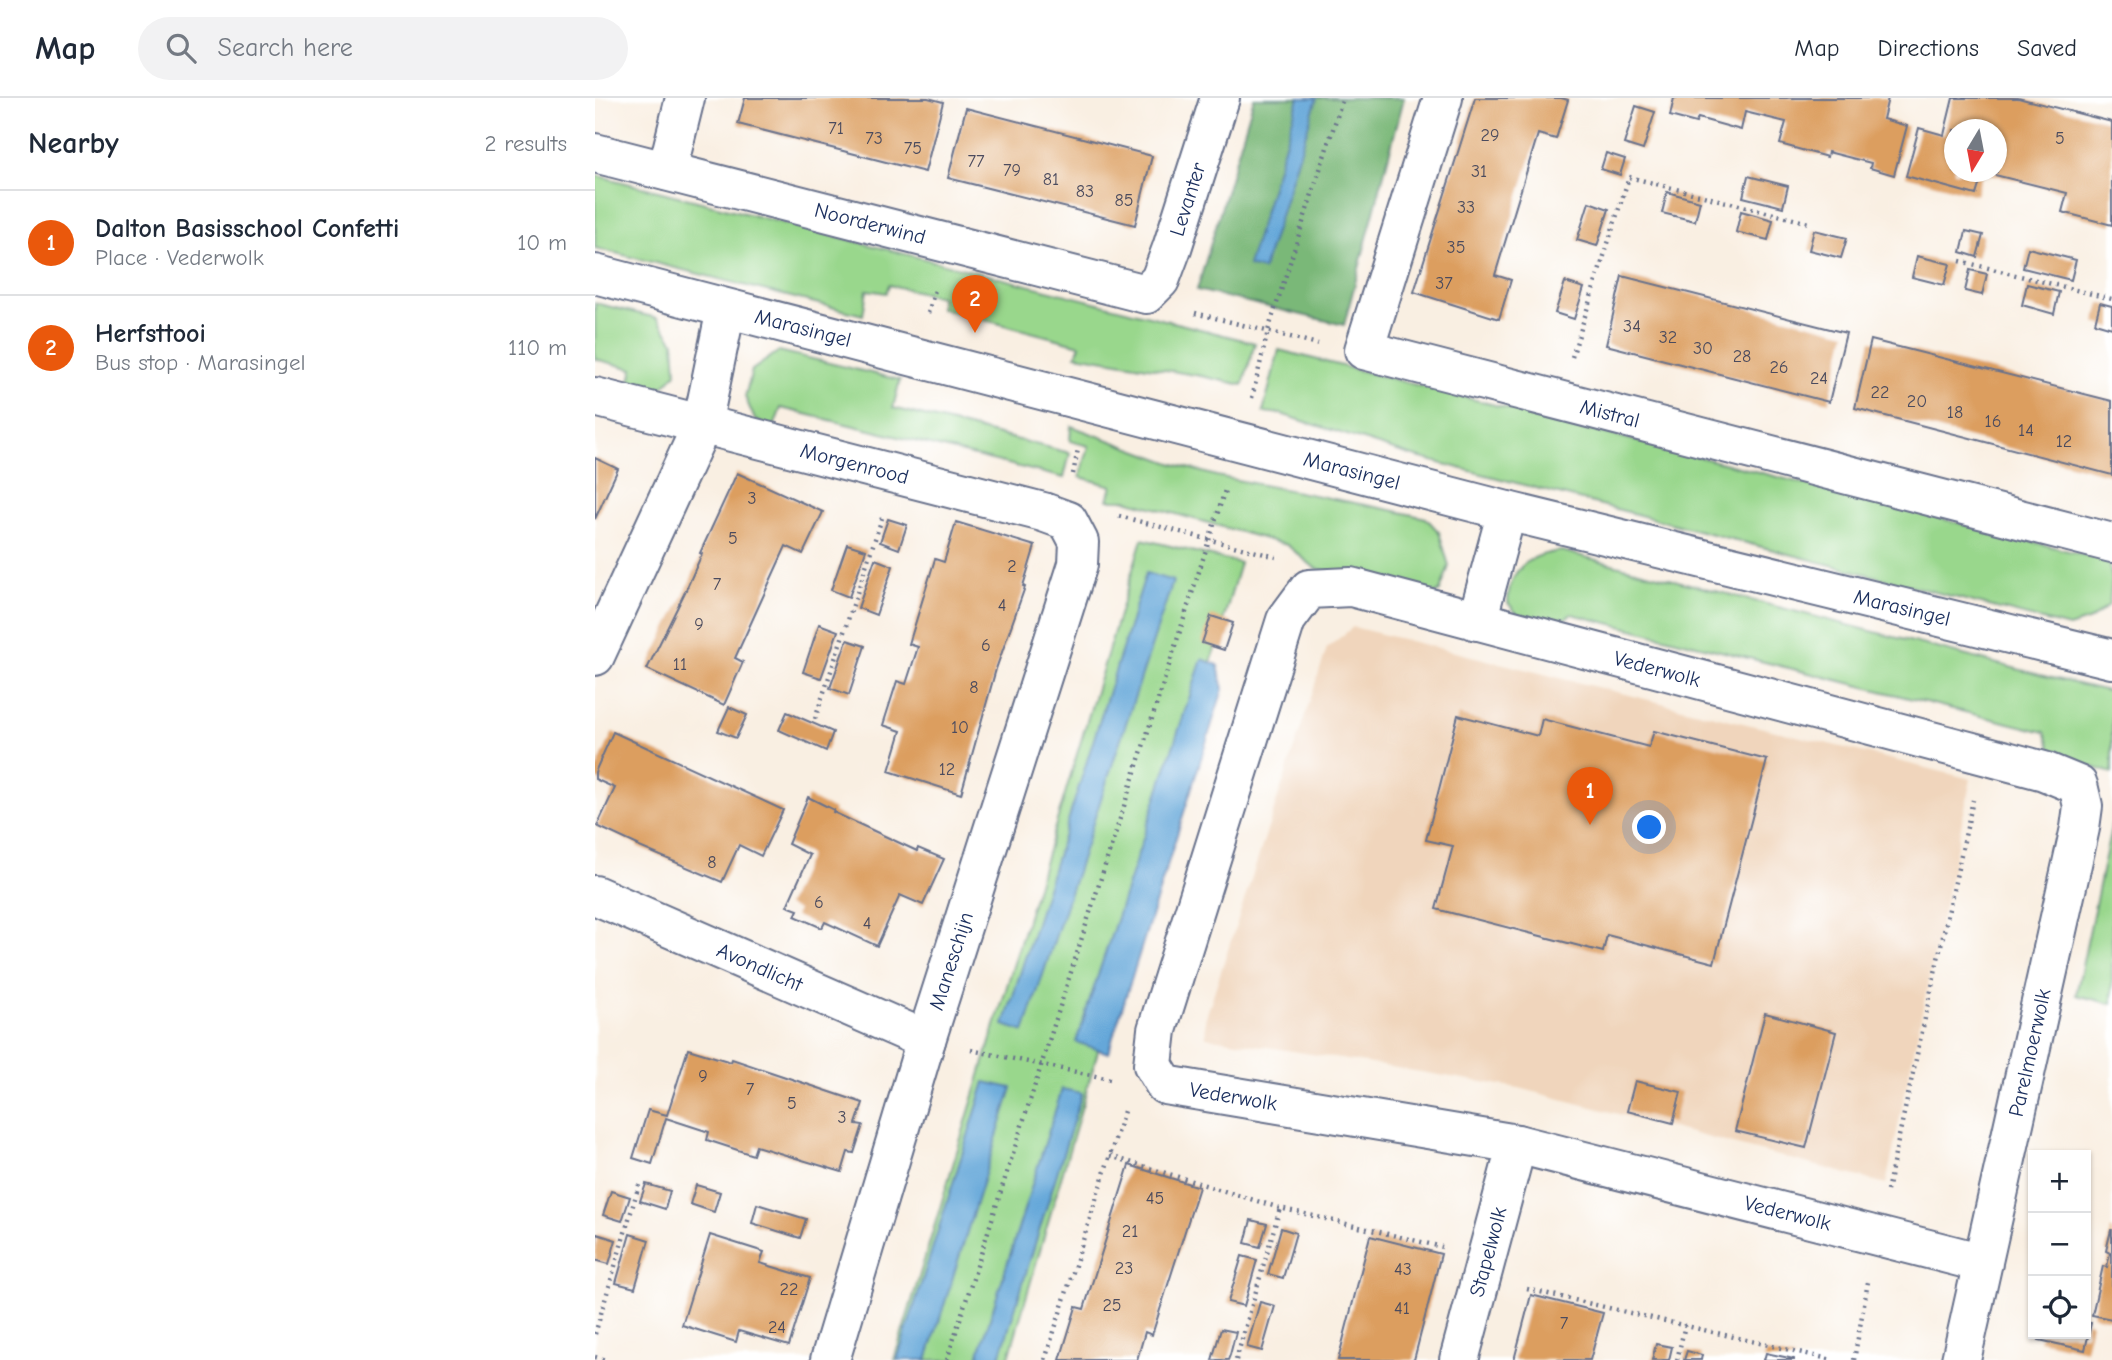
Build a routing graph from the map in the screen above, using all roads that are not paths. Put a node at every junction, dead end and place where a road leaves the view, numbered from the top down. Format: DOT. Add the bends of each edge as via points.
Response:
graph roads {
  1 [pos="685,98"];
  2 [pos="1220,98"];
  3 [pos="1443,98"];
  4 [pos="595,153"];
  5 [pos="667,171"];
  6 [pos="595,274"];
  7 [pos="1146,294"];
  8 [pos="726,309"];
  9 [pos="595,397"];
  10 [pos="702,425"];
  11 [pos="1507,510"];
  12 [pos="2112,542"];
  13 [pos="1076,548"];
  14 [pos="1477,621"];
  15 [pos="595,656"];
  16 [pos="2112,659"];
  17 [pos="2080,828"];
  18 [pos="595,895"];
  19 [pos="926,1040"];
  20 [pos="1517,1143"];
  21 [pos="1983,1263"];
  22 [pos="830,1360"];
  23 [pos="1459,1360"];
  24 [pos="1961,1360"];
  1 -- 5 [label="street"];
  2 -- 7 [label="street, Levanter" via="1172,248 1160,279"];
  3 -- 12 [label="street, Mistral" via="1364,350"];
  4 -- 5 [label="street, Noorderwind"];
  5 -- 7 [label="street, Noorderwind"];
  6 -- 8 [label="street, Marasingel"];
  8 -- 10 [label="street"];
  8 -- 11 [label="street, Marasingel"];
  9 -- 10 [label="street, Morgenrood"];
  10 -- 13 [label="street, Morgenrood" via="1044,512 1068,521"];
  10 -- 15 [label="street"];
  11 -- 14 [label="street"];
  11 -- 16 [label="street, Marasingel"];
  13 -- 19 [label="street, Maneschijn"];
  14 -- 17 [label="street, Vederwolk" via="2044,771 2078,785 2083,806"];
  14 -- 20 [label="street, Vederwolk" via="1351,587 1309,589 1286,620 1157,1030 1148,1084"];
  17 -- 21 [label="street, Parelmoerwolk"];
  18 -- 19 [label="street, Avondlicht"];
  19 -- 22 [label="street, Maneschijn"];
  20 -- 21 [label="street, Vederwolk"];
  20 -- 23 [label="street, Stapelwolk"];
  21 -- 24 [label="street, Parelmoerwolk"];
}
